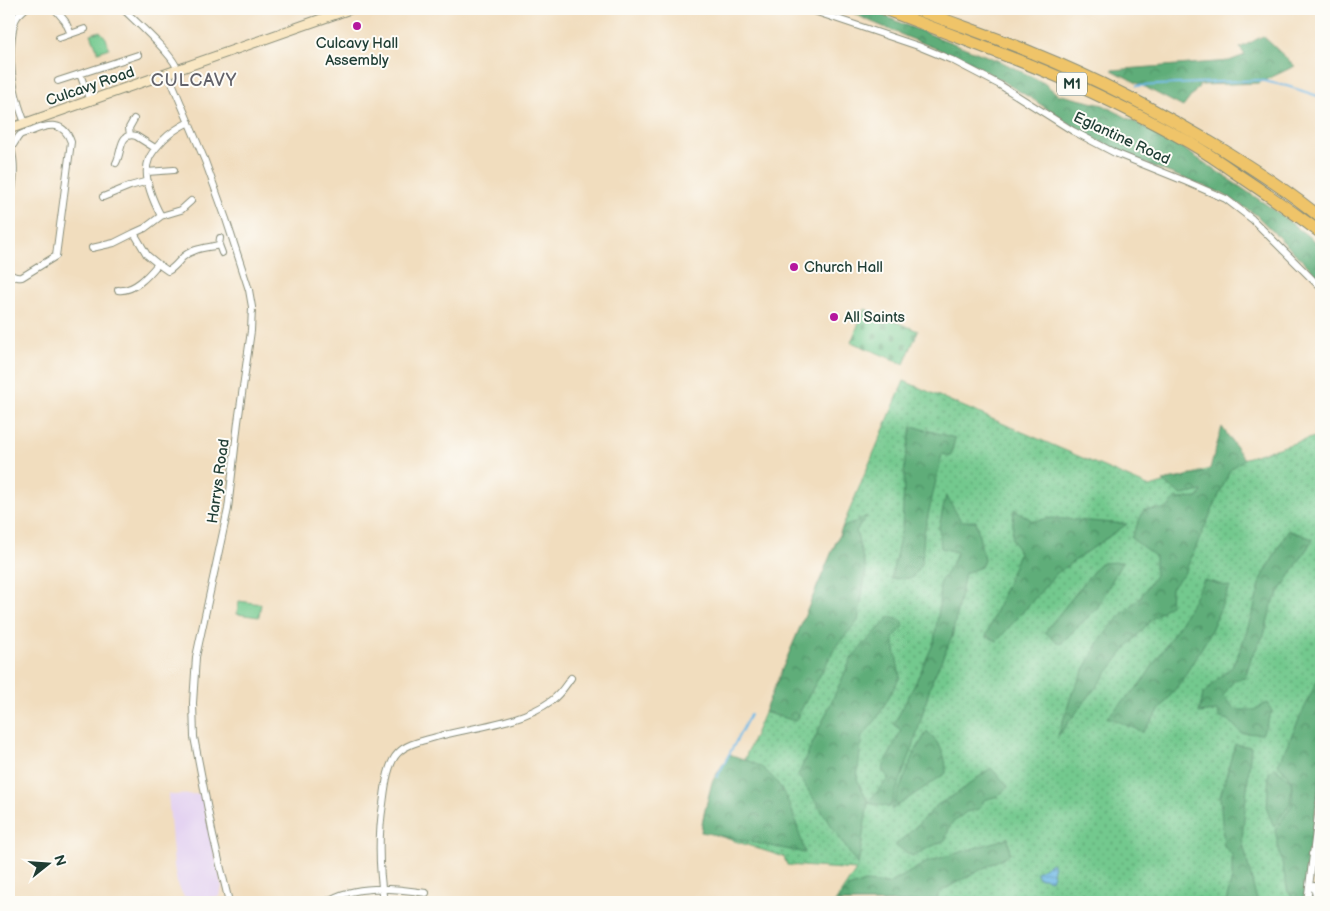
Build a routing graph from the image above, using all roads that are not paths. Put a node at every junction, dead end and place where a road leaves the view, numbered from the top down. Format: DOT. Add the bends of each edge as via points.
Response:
graph roads {
  1 [pos="25,9"];
  2 [pos="55,9"];
  3 [pos="123,9"];
  4 [pos="350,9"];
  5 [pos="808,9"];
  6 [pos="884,9"];
  7 [pos="916,9"];
  8 [pos="84,29"];
  9 [pos="71,34"];
  10 [pos="59,38"];
  11 [pos="138,55"];
  12 [pos="10,62"];
  13 [pos="177,70"];
  14 [pos="168,73"];
  15 [pos="80,74"];
  16 [pos="58,81"];
  17 [pos="90,101"];
  18 [pos="134,119"];
  19 [pos="189,122"];
  20 [pos="26,123"];
  21 [pos="9,129"];
  22 [pos="130,135"];
  23 [pos="155,148"];
  24 [pos="10,149"];
  25 [pos="116,163"];
  26 [pos="174,170"];
  27 [pos="147,172"];
  28 [pos="148,181"];
  29 [pos="103,196"];
  30 [pos="191,201"];
  31 [pos="9,211"];
  32 [pos="161,216"];
  33 [pos="1321,218"];
  34 [pos="134,233"];
  35 [pos="1321,233"];
  36 [pos="220,238"];
  37 [pos="219,246"];
  38 [pos="92,248"];
  39 [pos="222,253"];
  40 [pos="158,264"];
  41 [pos="9,272"];
  42 [pos="1321,288"];
  43 [pos="118,290"];
  44 [pos="571,678"];
  45 [pos="1321,792"];
  46 [pos="1312,854"];
  47 [pos="1321,855"];
  48 [pos="1314,886"];
  49 [pos="382,888"];
  50 [pos="426,893"];
  51 [pos="229,902"];
  52 [pos="326,902"];
  53 [pos="384,902"];
  54 [pos="1307,902"];
  55 [pos="1317,902"];
  1 -- 12 [label="street" via="13,27"];
  2 -- 9 [label="street"];
  3 -- 13 [label="street" via="171,57"];
  4 -- 13 [label="street, Culcavy Road"];
  5 -- 42 [label="street, Eglantine Road" via="952,60 1000,85 1073,131 1226,199 1252,219"];
  6 -- 35 [label="highway, M1" via="1029,65 1142,118 1221,163"];
  7 -- 33 [label="highway, M1" via="1042,57 1147,107 1236,158"];
  8 -- 9 [label="street"];
  9 -- 10 [label="street"];
  11 -- 15 [label="street"];
  12 -- 20 [label="street"];
  13 -- 14 [label="street, Culcavy Road"];
  14 -- 17 [label="street, Culcavy Road"];
  14 -- 19 [label="street, Harrys Road"];
  15 -- 16 [label="street"];
  15 -- 17 [label="street"];
  17 -- 20 [label="street, Culcavy Road"];
  18 -- 22 [label="street" via="129,128"];
  19 -- 23 [label="street" via="170,133"];
  19 -- 51 [label="street, Harrys Road" via="226,219 252,307 228,509 196,657 194,681 194,737"];
  20 -- 21 [label="street, Culcavy Road"];
  22 -- 23 [label="street"];
  22 -- 25 [label="street" via="120,147"];
  23 -- 27 [label="street" via="148,160"];
  24 -- 31 [label="street" via="14,172"];
  24 -- 41 [label="street" via="20,135 43,126 62,128 71,142 56,256 22,277 13,277"];
  26 -- 27 [label="street"];
  27 -- 28 [label="street"];
  28 -- 29 [label="street"];
  28 -- 32 [label="street" via="150,194"];
  30 -- 32 [label="street" via="181,210"];
  32 -- 34 [label="street"];
  34 -- 38 [label="street" via="114,243"];
  34 -- 40 [label="street" via="147,255"];
  36 -- 37 [label="street"];
  37 -- 39 [label="street"];
  37 -- 40 [label="street" via="195,250 168,271"];
  40 -- 43 [label="street" via="135,286"];
  44 -- 49 [label="street" via="559,695 539,708 500,722 415,743 397,754 390,767 380,820"];
  45 -- 46 [label="street"];
  46 -- 47 [label="street"];
  46 -- 54 [label="street"];
  48 -- 55 [label="street"];
  49 -- 50 [label="street"];
  49 -- 52 [label="street" via="346,893"];
  49 -- 53 [label="street"];
}
